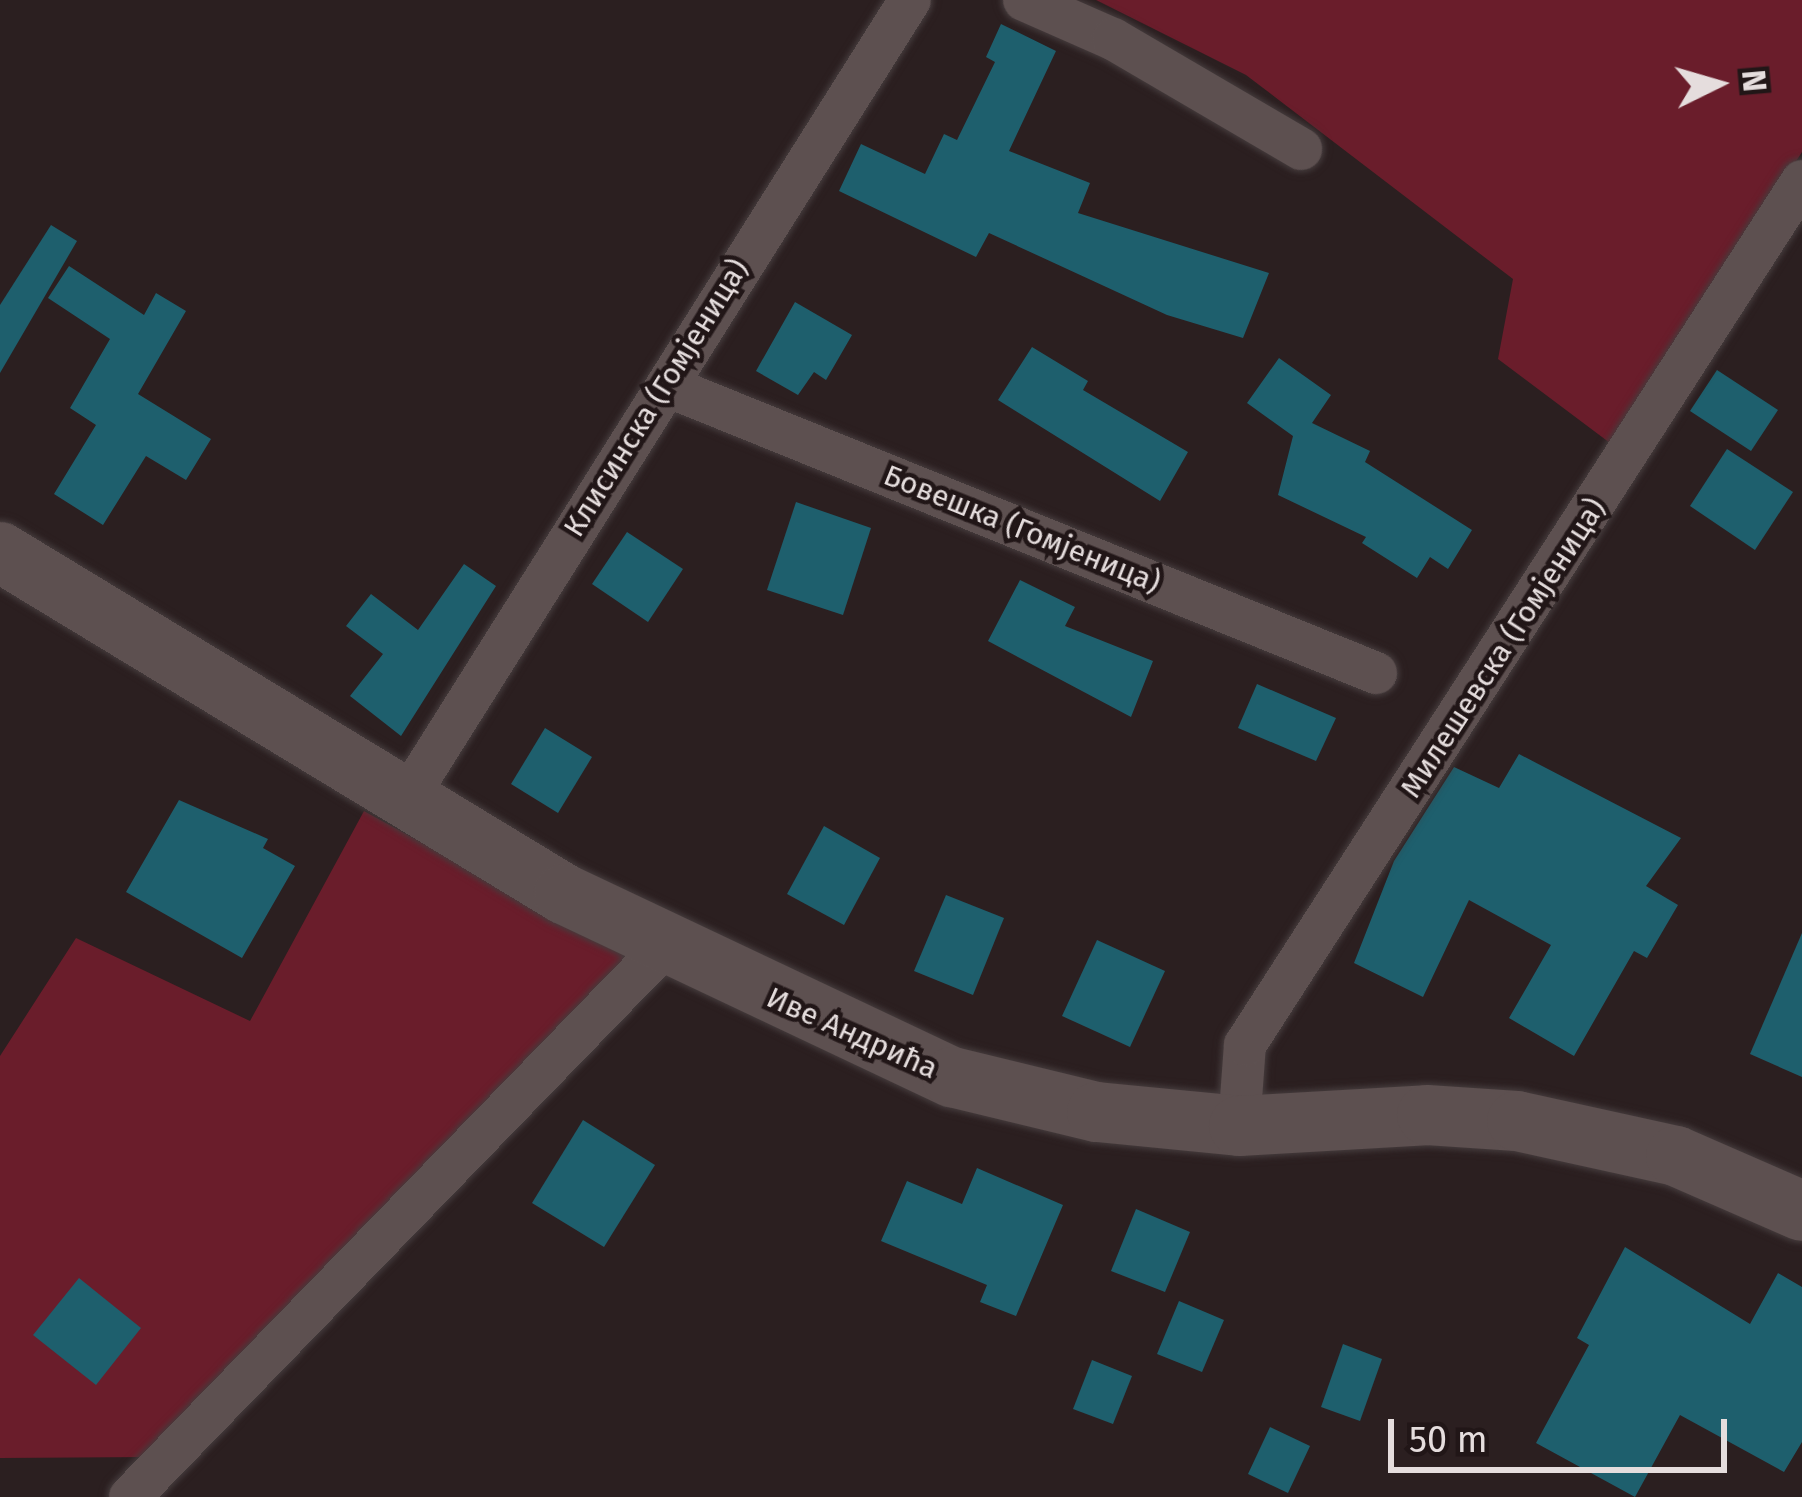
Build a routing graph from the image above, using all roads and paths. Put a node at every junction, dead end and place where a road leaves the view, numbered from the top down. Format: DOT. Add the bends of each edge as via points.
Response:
graph roads {
  1 [pos="910,0"];
  2 [pos="1024,0"];
  3 [pos="1301,149"];
  4 [pos="1802,181"];
  5 [pos="667,386"];
  6 [pos="0,552"];
  7 [pos="1376,673"];
  8 [pos="407,798"];
  9 [pos="664,946"];
  10 [pos="1239,1126"];
  11 [pos="1802,1211"];
  12 [pos="130,1497"];
  1 -- 5 [label="street, Клисинска (Гомјеница)"];
  2 -- 3 [label="street" via="1113,39"];
  4 -- 10 [label="street, Милешевска (Гомјеница)" via="1245,1045"];
  5 -- 7 [label="street, Бовешка (Гомјеница)"];
  5 -- 8 [label="street, Клисинска (Гомјеница)"];
  6 -- 8 [label="street, Иве Андрића"];
  8 -- 9 [label="street, Иве Андрића"];
  9 -- 10 [label="street, Иве Андрића" via="952,1078 1097,1112"];
  9 -- 12 [label="street"];
  10 -- 11 [label="street, Иве Андрића" via="1427,1115 1517,1121 1676,1156"];
}
